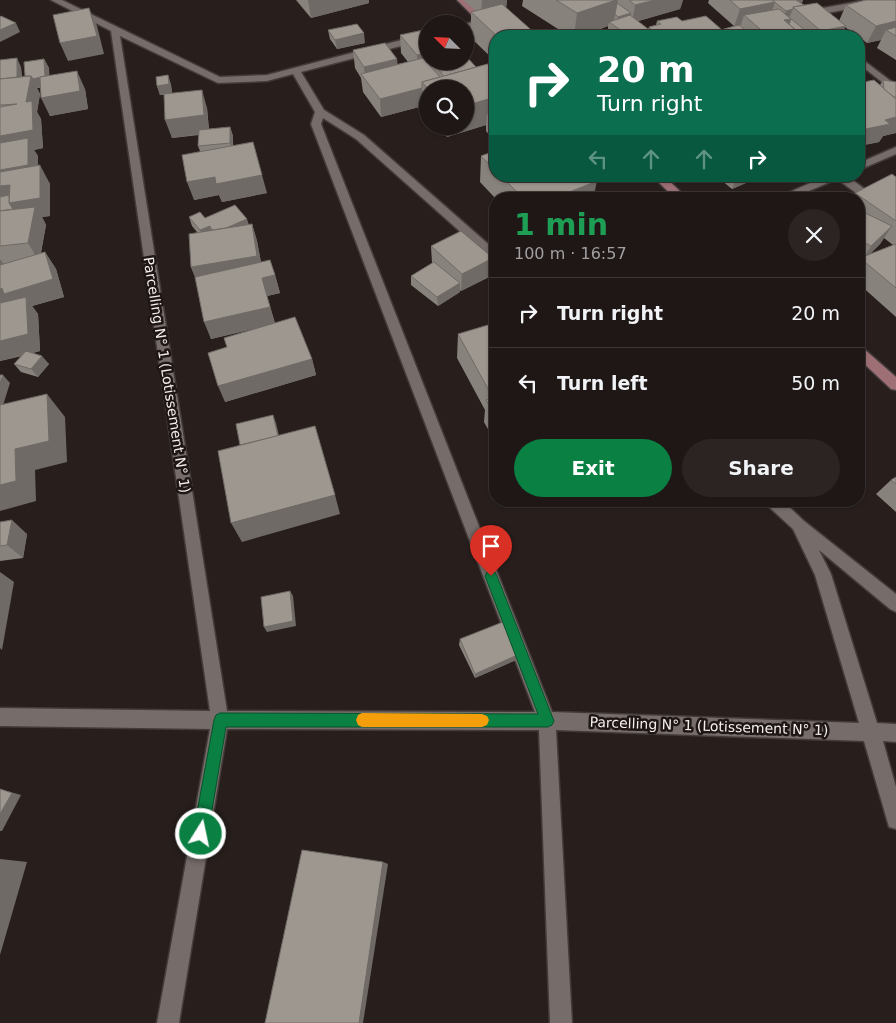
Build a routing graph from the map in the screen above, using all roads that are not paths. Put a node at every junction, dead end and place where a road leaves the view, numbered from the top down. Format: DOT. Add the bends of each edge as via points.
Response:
graph roads {
  1 [pos="55,0"];
  2 [pos="461,0"];
  3 [pos="881,0"];
  4 [pos="802,15"];
  5 [pos="482,22"];
  6 [pos="474,24"];
  7 [pos="114,29"];
  8 [pos="491,30"];
  9 [pos="419,38"];
  10 [pos="865,65"];
  11 [pos="295,70"];
  12 [pos="896,90"];
  13 [pos="320,112"];
  14 [pos="896,150"];
  15 [pos="865,164"];
  16 [pos="664,182"];
  17 [pos="823,182"];
  18 [pos="846,182"];
  19 [pos="675,192"];
  20 [pos="797,192"];
  21 [pos="860,192"];
  22 [pos="865,196"];
  23 [pos="896,218"];
  24 [pos="489,251"];
  25 [pos="865,357"];
  26 [pos="896,385"];
  27 [pos="780,507"];
  28 [pos="798,524"];
  29 [pos="896,604"];
  30 [pos="0,717"];
  31 [pos="220,720"];
  32 [pos="548,721"];
  33 [pos="871,732"];
  34 [pos="896,733"];
  35 [pos="896,820"];
  36 [pos="168,1023"];
  37 [pos="561,1023"];
  1 -- 7 [label="street"];
  2 -- 5 [label="street" via="474,6"];
  3 -- 4 [label="street"];
  5 -- 6 [label="street"];
  5 -- 8 [label="street"];
  7 -- 11 [label="street" via="218,80 267,78"];
  7 -- 31 [label="street, Parcelling N° 1 (Lotissement N° 1)"];
  9 -- 11 [label="street"];
  10 -- 12 [label="street"];
  11 -- 13 [label="street"];
  13 -- 24 [label="street" via="360,136"];
  13 -- 32 [label="street" via="316,124"];
  14 -- 15 [label="street"];
  16 -- 19 [label="street"];
  17 -- 20 [label="street"];
  18 -- 21 [label="street"];
  22 -- 23 [label="street"];
  25 -- 26 [label="street"];
  27 -- 28 [label="street"];
  28 -- 29 [label="street"];
  28 -- 33 [label="street" via="823,574"];
  30 -- 31 [label="street, Parcelling N° 1 (Lotissement N° 1)"];
  31 -- 32 [label="street, Parcelling N° 1 (Lotissement N° 1)"];
  31 -- 36 [label="street, Parcelling N° 1 (Lotissement N° 1)"];
  32 -- 33 [label="street, Parcelling N° 1 (Lotissement N° 1)"];
  32 -- 37 [label="street"];
  33 -- 34 [label="street, Parcelling N° 1 (Lotissement N° 1)"];
  33 -- 35 [label="street"];
}
